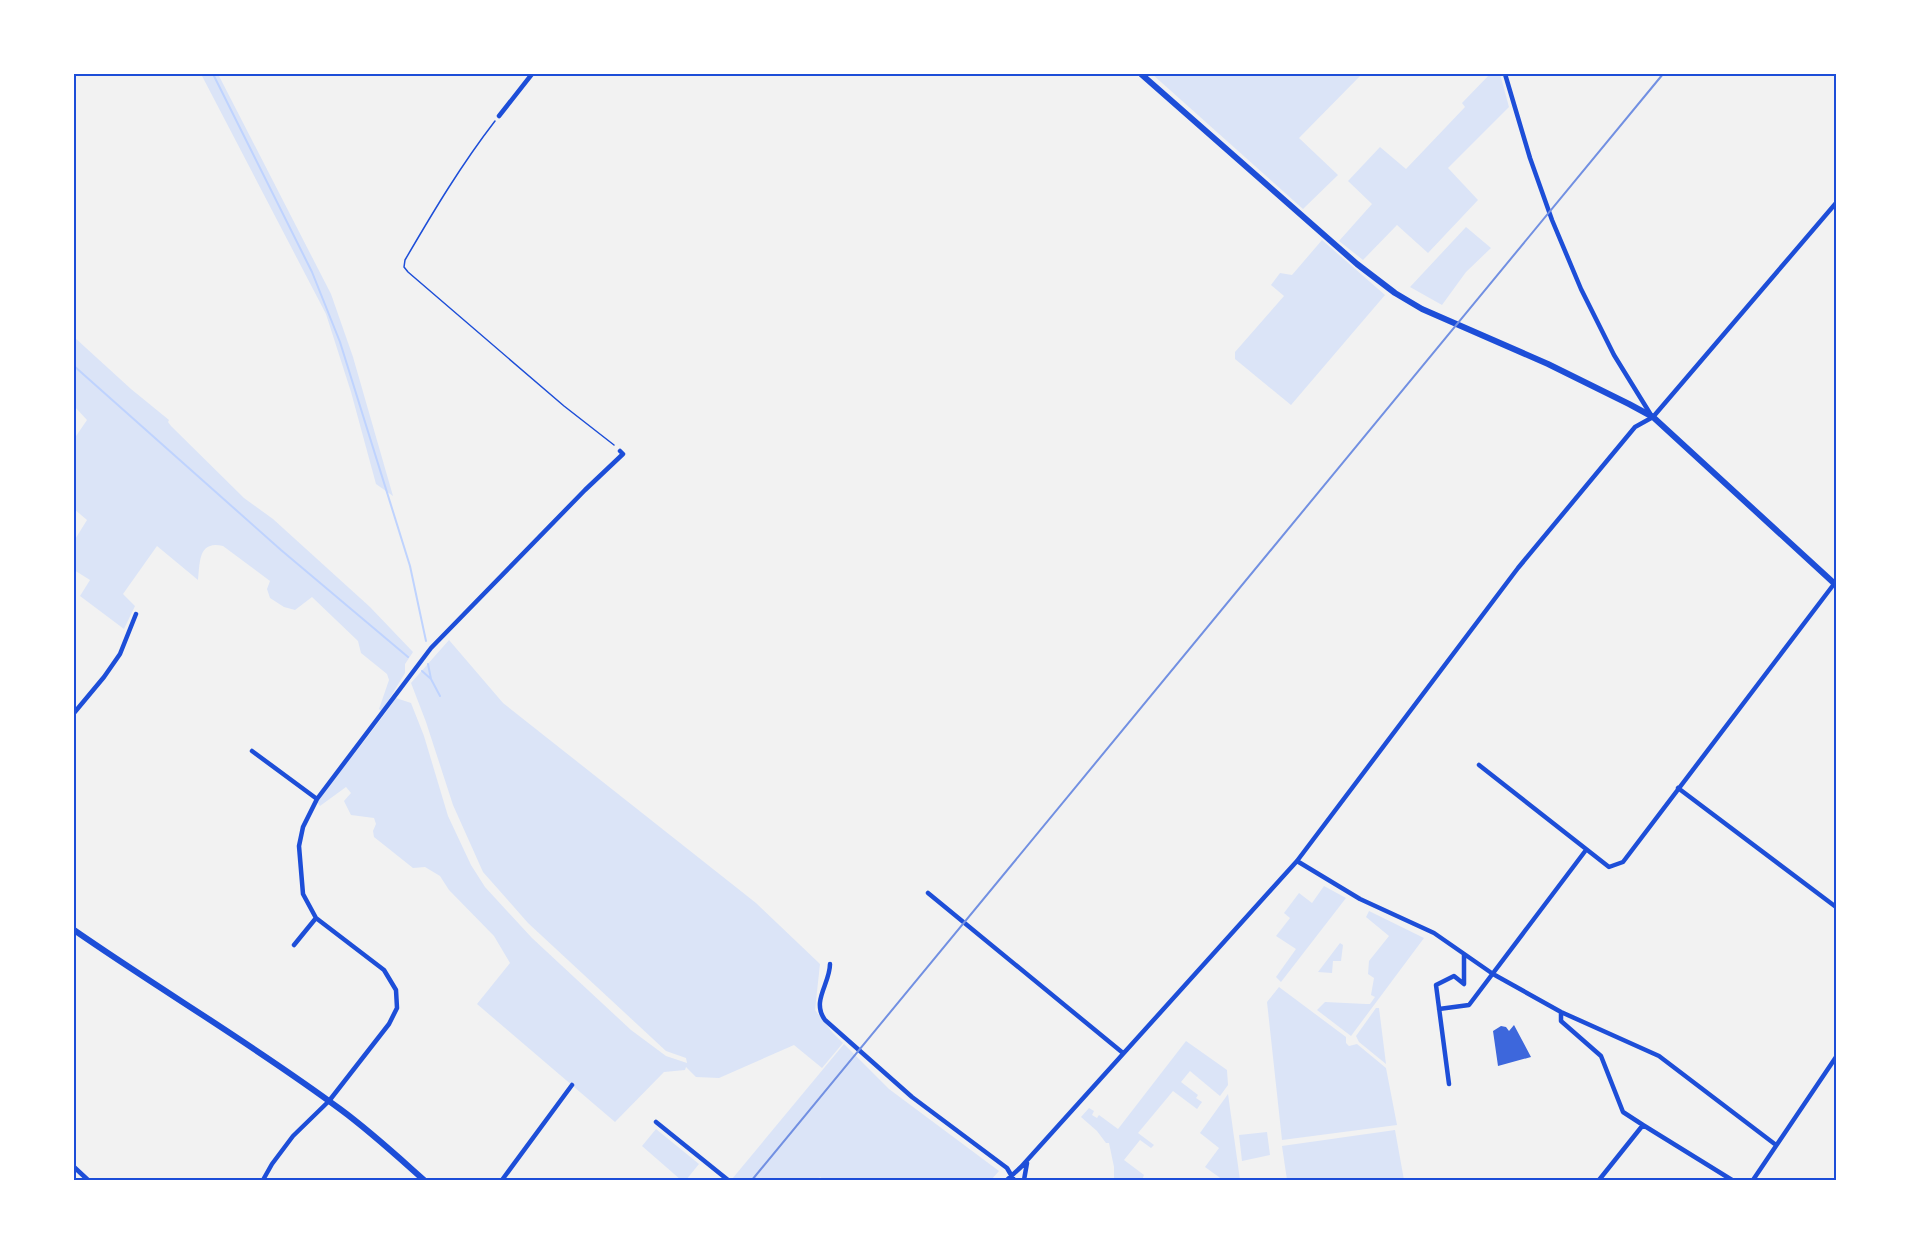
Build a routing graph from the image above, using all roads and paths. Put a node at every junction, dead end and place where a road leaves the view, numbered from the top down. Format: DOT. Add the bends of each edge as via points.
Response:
graph roads {
  1 [pos="532,74"];
  2 [pos="1141,74"];
  3 [pos="1505,74"];
  4 [pos="500,116"];
  5 [pos="1836,203"];
  6 [pos="1653,417"];
  7 [pos="614,444"];
  8 [pos="620,451"];
  9 [pos="1835,585"];
  10 [pos="136,614"];
  11 [pos="74,713"];
  12 [pos="252,752"];
  13 [pos="1479,765"];
  14 [pos="1678,788"];
  15 [pos="317,799"];
  16 [pos="1586,850"];
  17 [pos="1297,861"];
  18 [pos="928,893"];
  19 [pos="1836,907"];
  20 [pos="316,918"];
  21 [pos="74,930"];
  22 [pos="294,945"];
  23 [pos="1464,954"];
  24 [pos="830,964"];
  25 [pos="1493,974"];
  26 [pos="1439,1009"];
  27 [pos="1561,1012"];
  28 [pos="1123,1053"];
  29 [pos="1836,1057"];
  30 [pos="1449,1084"];
  31 [pos="573,1085"];
  32 [pos="328,1101"];
  33 [pos="656,1122"];
  34 [pos="1643,1125"];
  35 [pos="1776,1145"];
  36 [pos="1028,1160"];
  37 [pos="74,1167"];
  38 [pos="88,1180"];
  39 [pos="263,1180"];
  40 [pos="424,1180"];
  41 [pos="502,1180"];
  42 [pos="728,1180"];
  43 [pos="1011,1180"];
  44 [pos="1024,1180"];
  45 [pos="1599,1180"];
  46 [pos="1732,1180"];
  47 [pos="1753,1180"];
  1 -- 4 [label="street"];
  2 -- 6 [label="street" via="1395,293"];
  3 -- 6 [label="street" via="1530,158 1581,289 1614,356"];
  4 -- 7 [label="path" via="436,207 404,267"];
  5 -- 6 [label="street"];
  6 -- 9 [label="street"];
  6 -- 17 [label="street" via="1635,426 1518,567"];
  8 -- 15 [label="street" via="623,454 431,648"];
  9 -- 14 [label="street"];
  10 -- 11 [label="street" via="120,654"];
  12 -- 15 [label="street"];
  13 -- 16 [label="street"];
  14 -- 16 [label="street" via="1623,862 1609,867"];
  14 -- 19 [label="street"];
  15 -- 20 [label="street" via="303,827 299,846 303,894"];
  16 -- 25 [label="street"];
  17 -- 23 [label="street" via="1360,899 1434,933"];
  17 -- 28 [label="street"];
  18 -- 28 [label="street"];
  20 -- 22 [label="street"];
  20 -- 32 [label="street" via="384,970 396,990 397,1008 389,1024"];
  21 -- 32 [label="street"];
  23 -- 25 [label="street"];
  23 -- 26 [label="street" via="1464,984 1454,976 1436,985"];
  24 -- 43 [label="street" via="819,1008 825,1020 912,1097 1008,1168"];
  25 -- 26 [label="street" via="1469,1005"];
  25 -- 27 [label="street"];
  26 -- 30 [label="street"];
  27 -- 34 [label="street" via="1561,1021 1600,1056 1623,1112"];
  27 -- 35 [label="street" via="1659,1056"];
  28 -- 36 [label="street"];
  29 -- 35 [label="street"];
  31 -- 41 [label="street"];
  32 -- 39 [label="street" via="293,1136"];
  32 -- 40 [label="street"];
  33 -- 42 [label="street"];
  34 -- 45 [label="street"];
  34 -- 46 [label="street"];
  35 -- 47 [label="street"];
  36 -- 43 [label="street"];
  36 -- 44 [label="street"];
  37 -- 38 [label="street"];
}
